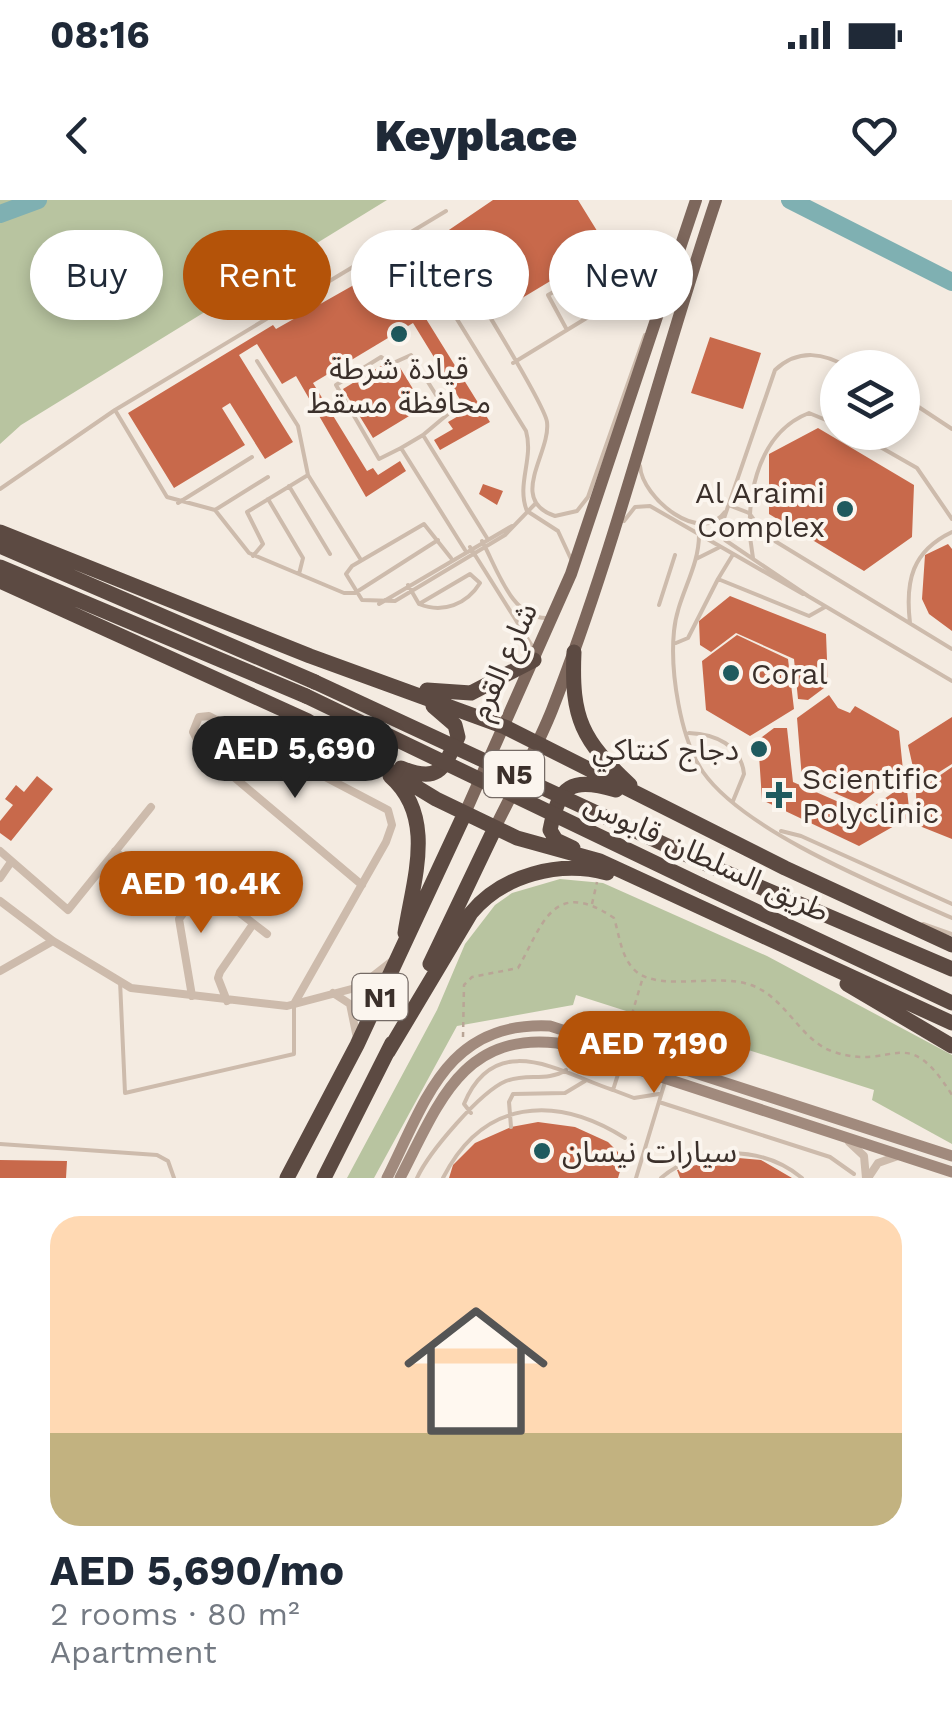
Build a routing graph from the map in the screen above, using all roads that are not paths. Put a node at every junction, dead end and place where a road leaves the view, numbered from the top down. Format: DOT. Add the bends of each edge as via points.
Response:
graph roads {
  1 [pos="696,200"];
  2 [pos="716,200"];
  3 [pos="446,211"];
  4 [pos="414,230"];
  5 [pos="351,268"];
  6 [pos="458,320"];
  7 [pos="488,320"];
  8 [pos="561,320"];
  9 [pos="584,320"];
  10 [pos="655,324"];
  11 [pos="567,330"];
  12 [pos="820,356"];
  13 [pos="257,361"];
  14 [pos="513,363"];
  15 [pos="920,408"];
  16 [pos="115,410"];
  17 [pos="820,418"];
  18 [pos="647,422"];
  19 [pos="952,429"];
  20 [pos="422,435"];
  21 [pos="401,448"];
  22 [pos="886,450"];
  23 [pos="252,457"];
  24 [pos="528,462"];
  25 [pos="536,464"];
  26 [pos="308,475"];
  27 [pos="268,477"];
  28 [pos="289,486"];
  29 [pos="0,489"];
  30 [pos="268,499"];
  31 [pos="178,503"];
  32 [pos="536,503"];
  33 [pos="730,506"];
  34 [pos="215,510"];
  35 [pos="526,511"];
  36 [pos="748,512"];
  37 [pos="952,519"];
  38 [pos="514,526"];
  39 [pos="952,532"];
  40 [pos="615,533"];
  41 [pos="3,535"];
  42 [pos="699,535"];
  43 [pos="438,540"];
  44 [pos="484,540"];
  45 [pos="485,547"];
  46 [pos="468,549"];
  47 [pos="722,549"];
  48 [pos="330,554"];
  49 [pos="474,554"];
  50 [pos="675,555"];
  51 [pos="254,556"];
  52 [pos="732,556"];
  53 [pos="452,558"];
  54 [pos="696,558"];
  55 [pos="753,558"];
  56 [pos="361,560"];
  57 [pos="0,567"];
  58 [pos="299,574"];
  59 [pos="571,574"];
  60 [pos="718,579"];
  61 [pos="0,581"];
  62 [pos="408,585"];
  63 [pos="412,591"];
  64 [pos="355,593"];
  65 [pos="808,596"];
  66 [pos="379,604"];
  67 [pos="420,604"];
  68 [pos="659,605"];
  69 [pos="826,607"];
  70 [pos="553,617"];
  71 [pos="910,623"];
  72 [pos="675,643"];
  73 [pos="952,649"];
  74 [pos="574,652"];
  75 [pos="536,658"];
  76 [pos="952,681"];
  77 [pos="390,683"];
  78 [pos="311,689"];
  79 [pos="504,727"];
  80 [pos="688,733"];
  81 [pos="537,742"];
  82 [pos="365,753"];
  83 [pos="644,798"];
  84 [pos="733,801"];
  85 [pos="152,807"];
  86 [pos="464,813"];
  87 [pos="495,828"];
  88 [pos="777,830"];
  89 [pos="0,851"];
  90 [pos="115,852"];
  91 [pos="11,862"];
  92 [pos="866,864"];
  93 [pos="600,866"];
  94 [pos="852,872"];
  95 [pos="0,878"];
  96 [pos="251,885"];
  97 [pos="362,885"];
  98 [pos="241,900"];
  99 [pos="0,901"];
  100 [pos="952,904"];
  101 [pos="185,911"];
  102 [pos="883,913"];
  103 [pos="952,918"];
  104 [pos="253,924"];
  105 [pos="267,934"];
  106 [pos="952,934"];
  107 [pos="54,942"];
  108 [pos="952,944"];
  109 [pos="788,948"];
  110 [pos="402,950"];
  111 [pos="952,970"];
  112 [pos="0,972"];
  113 [pos="120,981"];
  114 [pos="308,981"];
  115 [pos="328,992"];
  116 [pos="192,996"];
  117 [pos="318,996"];
  118 [pos="227,1000"];
  119 [pos="952,1003"];
  120 [pos="294,1004"];
  121 [pos="952,1023"];
  122 [pos="357,1044"];
  123 [pos="952,1046"];
  124 [pos="388,1052"];
  125 [pos="622,1064"];
  126 [pos="566,1070"];
  127 [pos="666,1078"];
  128 [pos="585,1081"];
  129 [pos="613,1090"];
  130 [pos="662,1093"];
  131 [pos="658,1102"];
  132 [pos="472,1113"];
  133 [pos="509,1115"];
  134 [pos="510,1127"];
  135 [pos="838,1133"];
  136 [pos="625,1138"];
  137 [pos="0,1144"];
  138 [pos="907,1156"];
  139 [pos="952,1156"];
  140 [pos="952,1172"];
  141 [pos="854,1174"];
  142 [pos="174,1178"];
  143 [pos="288,1178"];
  144 [pos="324,1178"];
  145 [pos="387,1178"];
  146 [pos="400,1178"];
  147 [pos="417,1178"];
  148 [pos="442,1178"];
  149 [pos="636,1178"];
  150 [pos="661,1178"];
  151 [pos="802,1178"];
  152 [pos="867,1178"];
  1 -- 10 [label="main road, شارع القرم"];
  2 -- 18 [label="main road, شارع القرم"];
  3 -- 4 [label="lane"];
  5 -- 16 [label="lane"];
  6 -- 24 [label="lane" via="521,422"];
  7 -- 14 [label="lane"];
  8 -- 11 [label="lane"];
  9 -- 11 [label="lane"];
  10 -- 32 [label="lane" via="638,346 585,503 562,516"];
  10 -- 59 [label="main road, شارع القرم"];
  11 -- 14 [label="lane"];
  12 -- 33 [label="lane" via="797,355 775,370"];
  13 -- 26 [label="lane" via="298,426"];
  14 -- 25 [label="lane" via="546,418"];
  15 -- 19 [label="lane"];
  16 -- 29 [label="lane"];
  16 -- 31 [label="lane" via="164,494"];
  17 -- 36 [label="lane" via="809,413 780,429 768,445"];
  18 -- 33 [label="lane" via="640,467 650,496 703,525 720,520"];
  18 -- 40 [label="main road, شارع القرم"];
  20 -- 21 [label="lane"];
  20 -- 21 [label="lane" via="448,414 412,355 390,364 381,357 336,385 379,459"];
  20 -- 44 [label="lane"];
  21 -- 46 [label="lane"];
  22 -- 37 [label="lane" via="917,468"];
  23 -- 31 [label="lane"];
  24 -- 25 [label="lane"];
  24 -- 35 [label="lane"];
  25 -- 32 [label="lane"];
  26 -- 28 [label="lane"];
  26 -- 56 [label="lane"];
  27 -- 34 [label="lane"];
  28 -- 30 [label="lane"];
  28 -- 48 [label="lane"];
  30 -- 51 [label="lane" via="246,514 262,544"];
  30 -- 58 [label="lane" via="303,558"];
  31 -- 34 [label="lane"];
  32 -- 35 [label="lane"];
  33 -- 36 [label="lane"];
  33 -- 55 [label="lane" via="722,524 725,540"];
  34 -- 51 [label="lane"];
  35 -- 38 [label="lane"];
  35 -- 59 [label="lane" via="563,537"];
  36 -- 55 [label="lane"];
  36 -- 71 [label="lane" via="765,535"];
  38 -- 44 [label="lane"];
  38 -- 45 [label="lane"];
  39 -- 71 [label="lane" via="926,545 915,561"];
  40 -- 42 [label="lane" via="640,505"];
  40 -- 74 [label="main road, شارع القرم"];
  41 -- 77 [label="highway"];
  41 -- 78 [label="highway, طريق السلطان قابوس / N5"];
  42 -- 47 [label="lane"];
  42 -- 54 [label="lane"];
  43 -- 53 [label="lane"];
  43 -- 56 [label="lane" via="428,526 418,526"];
  43 -- 64 [label="lane"];
  44 -- 45 [label="lane"];
  44 -- 46 [label="lane"];
  45 -- 49 [label="lane"];
  45 -- 70 [label="lane" via="525,614"];
  46 -- 49 [label="lane"];
  46 -- 53 [label="lane"];
  47 -- 52 [label="lane"];
  47 -- 54 [label="lane"];
  49 -- 63 [label="lane"];
  49 -- 75 [label="lane"];
  50 -- 68 [label="lane"];
  51 -- 58 [label="lane"];
  52 -- 60 [label="lane"];
  52 -- 65 [label="lane"];
  53 -- 62 [label="lane"];
  54 -- 72 [label="lane"];
  55 -- 65 [label="lane"];
  56 -- 64 [label="lane" via="346,574"];
  57 -- 78 [label="highway, طريق السلطان قابوس / N5"];
  58 -- 64 [label="lane"];
  59 -- 70 [label="main road, شارع القرم"];
  60 -- 69 [label="lane" via="810,616"];
  60 -- 72 [label="lane" via="688,638"];
  61 -- 82 [label="highway"];
  62 -- 63 [label="lane"];
  62 -- 66 [label="lane"];
  63 -- 66 [label="lane"];
  63 -- 67 [label="lane"];
  64 -- 66 [label="lane"];
  65 -- 69 [label="lane"];
  67 -- 67 [label="lane" via="453,607 480,583 470,574"];
  69 -- 76 [label="lane"];
  70 -- 75 [label="main road, شارع القرم"];
  71 -- 73 [label="lane"];
  72 -- 80 [label="lane"];
  74 -- 81 [label="main road, شارع القرم"];
  74 -- 83 [label="highway" via="575,712 585,736"];
  75 -- 77 [label="highway" via="471,693"];
  75 -- 79 [label="main road, شارع القرم"];
  77 -- 79 [label="highway"];
  77 -- 82 [label="highway" via="443,711 458,737 434,775 422,777"];
  78 -- 111 [label="highway, طريق السلطان قابوس / N5, bridge"];
  78 -- 119 [label="highway, طريق السلطان قابوس / N5, bridge"];
  79 -- 81 [label="highway"];
  79 -- 86 [label="main road, شارع القرم"];
  80 -- 84 [label="lane" via="703,772"];
  80 -- 84 [label="lane" via="717,738 737,753 744,774"];
  81 -- 83 [label="highway"];
  81 -- 87 [label="main road, شارع القرم"];
  82 -- 86 [label="highway"];
  82 -- 110 [label="highway" via="397,782 418,821"];
  83 -- 93 [label="highway" via="585,784 558,797 552,835"];
  83 -- 102 [label="highway"];
  84 -- 88 [label="lane"];
  85 -- 90 [label="street"];
  86 -- 87 [label="highway"];
  86 -- 110 [label="highway, شارع القرم / N1"];
  87 -- 93 [label="highway"];
  87 -- 124 [label="highway, شارع القرم / N1"];
  88 -- 92 [label="lane"];
  88 -- 94 [label="lane"];
  89 -- 91 [label="street"];
  90 -- 91 [label="street" via="68,910"];
  90 -- 101 [label="street"];
  91 -- 95 [label="street"];
  92 -- 94 [label="lane"];
  92 -- 100 [label="lane"];
  93 -- 109 [label="highway"];
  93 -- 124 [label="highway" via="553,869 490,894 471,913"];
  94 -- 103 [label="lane"];
  96 -- 98 [label="street"];
  97 -- 97 [label="street" via="392,825 388,810 200,717 193,732 204,751"];
  97 -- 114 [label="street"];
  98 -- 101 [label="street" via="217,883 205,885"];
  98 -- 104 [label="street" via="236,910"];
  99 -- 107 [label="street"];
  101 -- 116 [label="street" via="179,919"];
  102 -- 106 [label="lane"];
  102 -- 108 [label="highway"];
  104 -- 105 [label="street"];
  104 -- 118 [label="street" via="220,972"];
  107 -- 112 [label="street"];
  107 -- 113 [label="street"];
  109 -- 121 [label="highway"];
  109 -- 123 [label="highway"];
  110 -- 115 [label="street" via="359,987"];
  110 -- 122 [label="highway, شارع القرم / N1"];
  113 -- 116 [label="street"];
  113 -- 120 [label="lane" via="125,1093 294,1054"];
  114 -- 117 [label="street"];
  114 -- 120 [label="street"];
  115 -- 117 [label="street"];
  115 -- 122 [label="street" via="350,1004"];
  116 -- 118 [label="street"];
  117 -- 120 [label="street"];
  118 -- 120 [label="street"];
  122 -- 143 [label="highway, شارع القرم / N1"];
  124 -- 144 [label="highway, شارع القرم / N1"];
  125 -- 127 [label="street"];
  125 -- 129 [label="lane"];
  125 -- 146 [label="street" via="557,1043 513,1041 492,1048 453,1085"];
  126 -- 128 [label="lane"];
  126 -- 132 [label="lane" via="552,1078 506,1082"];
  126 -- 132 [label="lane" via="527,1059 502,1065 466,1098"];
  127 -- 130 [label="lane"];
  127 -- 135 [label="street"];
  128 -- 129 [label="lane"];
  128 -- 133 [label="lane" via="565,1093 516,1093"];
  129 -- 130 [label="lane" via="641,1098"];
  130 -- 131 [label="lane"];
  131 -- 141 [label="lane" via="830,1157"];
  131 -- 149 [label="lane"];
  132 -- 147 [label="lane" via="436,1147"];
  133 -- 134 [label="lane"];
  133 -- 136 [label="lane" via="571,1112"];
  133 -- 148 [label="lane" via="464,1143"];
  135 -- 138 [label="street"];
  135 -- 152 [label="street" via="864,1156"];
  137 -- 142 [label="lane" via="157,1156 168,1161"];
  138 -- 140 [label="street"];
  138 -- 152 [label="street" via="885,1158"];
  139 -- 145 [label="street" via="550,1026 501,1028 464,1048 445,1068"];
  150 -- 151 [label="lane" via="683,1161 744,1154 770,1158"];
}
